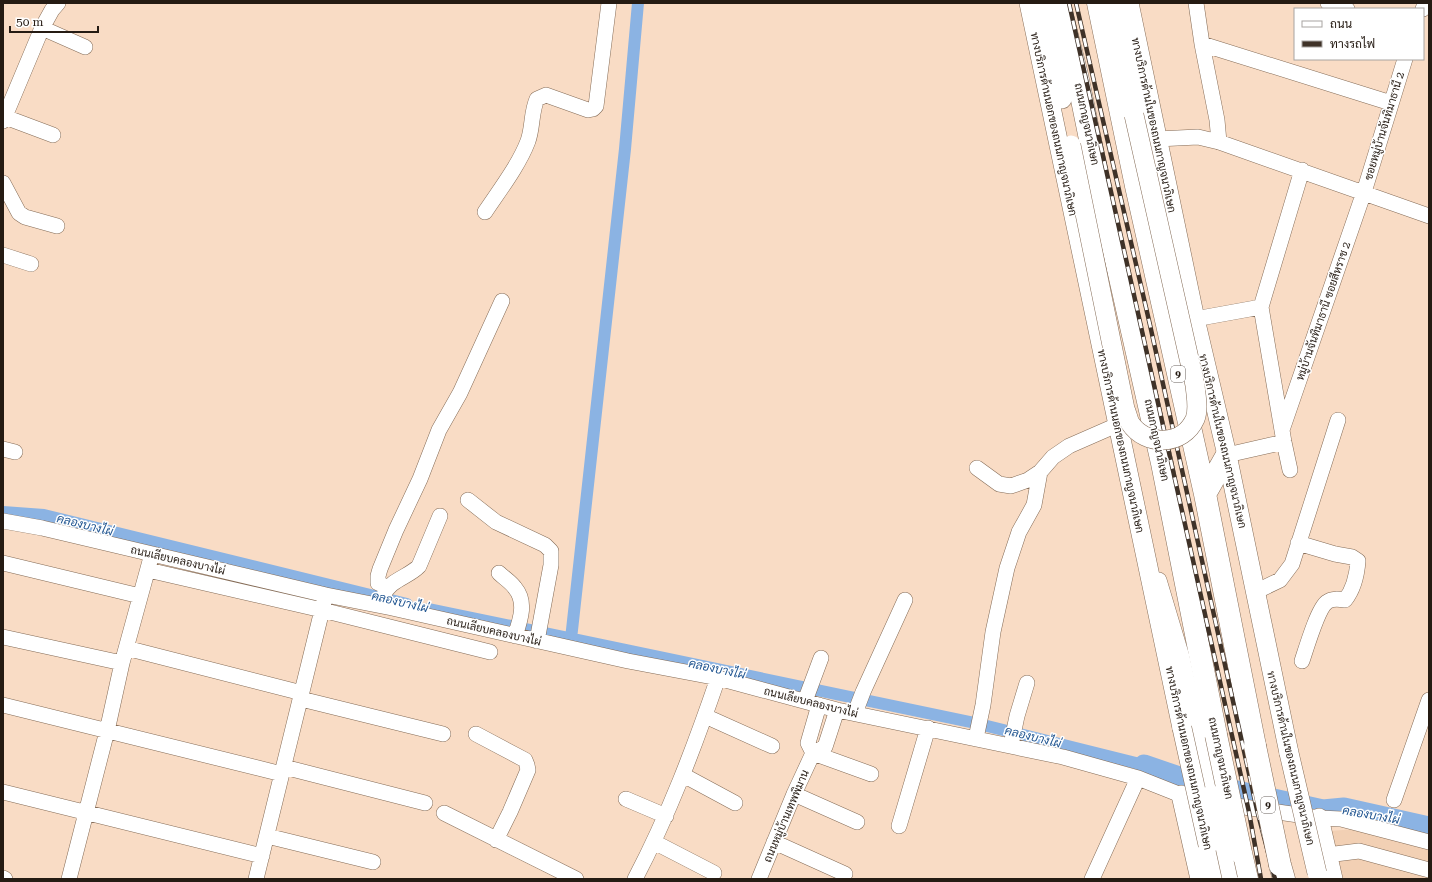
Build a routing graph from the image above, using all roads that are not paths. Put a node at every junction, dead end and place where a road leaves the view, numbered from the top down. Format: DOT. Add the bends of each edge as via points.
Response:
graph roads {
  1 [pos="58,3"];
  2 [pos="609,3"];
  3 [pos="1029,3"];
  4 [pos="1044,3"];
  5 [pos="1059,3"];
  6 [pos="1098,3"];
  7 [pos="1114,3"];
  8 [pos="1129,3"];
  9 [pos="1196,3"];
  10 [pos="1328,3"];
  11 [pos="1345,8"];
  12 [pos="42,28"];
  13 [pos="1202,44"];
  14 [pos="85,47"];
  15 [pos="1405,60"];
  16 [pos="1391,103"];
  17 [pos="4,119"];
  18 [pos="53,135"];
  19 [pos="1157,140"];
  20 [pos="1219,142"];
  21 [pos="1302,170"];
  22 [pos="3,183"];
  23 [pos="1364,192"];
  24 [pos="485,212"];
  25 [pos="1429,216"];
  26 [pos="57,226"];
  27 [pos="3,255"];
  28 [pos="31,264"];
  29 [pos="502,301"];
  30 [pos="1260,306"];
  31 [pos="1195,319"];
  32 [pos="1338,420"];
  33 [pos="1117,425"];
  34 [pos="1283,436"];
  35 [pos="1227,455"];
  36 [pos="978,468"];
  37 [pos="1290,470"];
  38 [pos="1040,472"];
  39 [pos="1130,484"];
  40 [pos="1205,494"];
  41 [pos="468,500"];
  42 [pos="440,516"];
  43 [pos="3,521"];
  44 [pos="1298,543"];
  45 [pos="152,554"];
  46 [pos="3,563"];
  47 [pos="148,570"];
  48 [pos="499,573"];
  49 [pos="1255,592"];
  50 [pos="326,595"];
  51 [pos="140,596"];
  52 [pos="384,596"];
  53 [pos="905,600"];
  54 [pos="322,610"];
  55 [pos="516,632"];
  56 [pos="3,637"];
  57 [pos="538,637"];
  58 [pos="126,648"];
  59 [pos="490,652"];
  60 [pos="821,658"];
  61 [pos="1302,661"];
  62 [pos="122,663"];
  63 [pos="718,678"];
  64 [pos="1027,683"];
  65 [pos="301,696"];
  66 [pos="1429,700"];
  67 [pos="810,701"];
  68 [pos="3,705"];
  69 [pos="837,710"];
  70 [pos="856,710"];
  71 [pos="705,716"];
  72 [pos="928,728"];
  73 [pos="107,731"];
  74 [pos="443,734"];
  75 [pos="476,734"];
  76 [pos="977,735"];
  77 [pos="1012,742"];
  78 [pos="772,746"];
  79 [pos="813,753"];
  80 [pos="283,771"];
  81 [pos="871,774"];
  82 [pos="683,775"];
  83 [pos="1138,778"];
  84 [pos="3,792"];
  85 [pos="794,794"];
  86 [pos="1181,795"];
  87 [pos="626,799"];
  88 [pos="1394,800"];
  89 [pos="425,803"];
  90 [pos="735,803"];
  91 [pos="86,812"];
  92 [pos="444,813"];
  93 [pos="666,816"];
  94 [pos="1319,818"];
  95 [pos="857,822"];
  96 [pos="899,826"];
  97 [pos="267,836"];
  98 [pos="496,840"];
  99 [pos="654,842"];
  100 [pos="774,842"];
  101 [pos="1429,842"];
  102 [pos="1327,855"];
  103 [pos="262,856"];
  104 [pos="373,862"];
  105 [pos="1282,872"];
  106 [pos="549,873"];
  107 [pos="714,873"];
  108 [pos="1426,873"];
  109 [pos="846,874"];
  110 [pos="1323,877"];
  111 [pos="69,879"];
  112 [pos="256,879"];
  113 [pos="576,879"];
  114 [pos="635,879"];
  115 [pos="759,879"];
  116 [pos="1092,879"];
  117 [pos="1200,879"];
  118 [pos="1215,879"];
  119 [pos="1230,879"];
  120 [pos="1247,879"];
  1 -- 12 [label="street"];
  2 -- 24 [label="street" via="596,106 588,110 546,95 537,99 528,142"];
  3 -- 33 [label="main road, ทางบริการด้านนอกของถนนกาญจนาภิเษก"];
  4 -- 7 [label="main road, bridge" via="1125,409 1130,423 1141,434 1164,441 1171,440 1188,429 1195,419 1197,402 1134,115"];
  5 -- 120 [label="highway, ถนนกาญจนาภิเษก, bridge" via="1162,463"];
  6 -- 40 [label="highway, 9"];
  8 -- 19 [label="main road, ทางบริการด้านในของถนนกาญจนาภิเษก"];
  9 -- 13 [label="street"];
  10 -- 11 [label="street"];
  12 -- 14 [label="street"];
  12 -- 17 [label="street"];
  13 -- 16 [label="street"];
  13 -- 20 [label="street"];
  15 -- 16 [label="street, ซอยหมู่บ้านจันทิมาธานี 2"];
  16 -- 23 [label="street, ซอยหมู่บ้านจันทิมาธานี 2"];
  17 -- 18 [label="street"];
  19 -- 20 [label="street" via="1198,137"];
  19 -- 31 [label="main road, ทางบริการด้านในของถนนกาญจนาภิเษก"];
  20 -- 21 [label="street"];
  21 -- 23 [label="street"];
  21 -- 30 [label="street"];
  22 -- 26 [label="street" via="19,213"];
  23 -- 25 [label="street"];
  23 -- 34 [label="street, หมู่บ้านจันทิมาธานี ซอยสีหราช 2"];
  27 -- 28 [label="street"];
  29 -- 52 [label="street" via="456,400 439,430 380,569 378,583"];
  30 -- 31 [label="street"];
  30 -- 34 [label="street"];
  31 -- 35 [label="main road, ทางบริการด้านในของถนนกาญจนาภิเษก"];
  32 -- 44 [label="street"];
  33 -- 38 [label="street" via="1069,446 1053,457"];
  33 -- 39 [label="main road, ทางบริการด้านนอกของถนนกาญจนาภิเษก"];
  34 -- 35 [label="street"];
  34 -- 37 [label="street"];
  35 -- 40 [label="highway"];
  35 -- 49 [label="main road, ทางบริการด้านในของถนนกาญจนาภิเษก"];
  36 -- 38 [label="street" via="999,484 1012,486"];
  38 -- 76 [label="street" via="1034,505 1019,532 1007,568 993,632"];
  39 -- 118 [label="main road, ทางบริการด้านนอกของถนนกาญจนาภิเษก, bridge"];
  39 -- 119 [label="street, bridge" via="1182,657"];
  40 -- 105 [label="highway, 9, bridge"];
  41 -- 57 [label="street" via="496,522 545,545 551,551 551,565"];
  42 -- 52 [label="street" via="419,566"];
  43 -- 45 [label="street, ถนนเลียบคลองบางไผ่"];
  44 -- 49 [label="street" via="1292,564 1280,580"];
  44 -- 61 [label="street" via="1352,557 1358,561 1351,593 1345,600 1332,599 1326,602"];
  45 -- 47 [label="street"];
  45 -- 50 [label="street, ถนนเลียบคลองบางไผ่"];
  46 -- 51 [label="street"];
  47 -- 51 [label="street"];
  47 -- 54 [label="street"];
  48 -- 55 [label="street" via="516,588 520,596 522,610"];
  49 -- 110 [label="main road, ทางบริการด้านในของถนนกาญจนาภิเษก, bridge" via="1289,753"];
  50 -- 52 [label="street, ถนนเลียบคลองบางไผ่"];
  50 -- 54 [label="street"];
  51 -- 58 [label="street"];
  52 -- 55 [label="street, ถนนเลียบคลองบางไผ่"];
  53 -- 70 [label="street"];
  54 -- 59 [label="street"];
  54 -- 65 [label="street"];
  55 -- 57 [label="street, ถนนเลียบคลองบางไผ่"];
  56 -- 62 [label="street"];
  57 -- 63 [label="street, ถนนเลียบคลองบางไผ่" via="628,660"];
  58 -- 62 [label="street"];
  58 -- 65 [label="street"];
  60 -- 67 [label="street" via="814,676"];
  62 -- 73 [label="street"];
  63 -- 67 [label="street, ถนนเลียบคลองบางไผ่"];
  63 -- 71 [label="street"];
  64 -- 77 [label="street"];
  65 -- 74 [label="street"];
  65 -- 80 [label="street"];
  66 -- 88 [label="street"];
  67 -- 69 [label="street, ถนนเลียบคลองบางไผ่"];
  67 -- 79 [label="street" via="808,743"];
  68 -- 73 [label="street"];
  69 -- 70 [label="street, ถนนเลียบคลองบางไผ่"];
  69 -- 79 [label="street, ถนนหมู่บ้านเทพพิมาน" via="825,747"];
  70 -- 72 [label="street, ถนนเลียบคลองบางไผ่"];
  71 -- 78 [label="street"];
  71 -- 82 [label="street"];
  72 -- 76 [label="street, ถนนเลียบคลองบางไผ่"];
  72 -- 96 [label="street"];
  73 -- 80 [label="street"];
  73 -- 91 [label="street"];
  75 -- 98 [label="street" via="525,760 528,765 522,785"];
  76 -- 77 [label="street, ถนนเลียบคลองบางไผ่"];
  77 -- 83 [label="street, ถนนเลียบคลองบางไผ่"];
  79 -- 81 [label="street"];
  79 -- 85 [label="street, ถนนหมู่บ้านเทพพิมาน"];
  80 -- 89 [label="street"];
  80 -- 97 [label="street"];
  82 -- 90 [label="street"];
  82 -- 93 [label="street"];
  83 -- 86 [label="street, ถนนเลียบคลองบางไผ่"];
  83 -- 116 [label="street"];
  84 -- 91 [label="street"];
  85 -- 95 [label="street"];
  85 -- 100 [label="street, ถนนหมู่บ้านเทพพิมาน"];
  86 -- 94 [label="street, ถนนเลียบคลองบางไผ่" via="1216,804"];
  86 -- 117 [label="main road"];
  87 -- 93 [label="street"];
  91 -- 103 [label="street"];
  91 -- 111 [label="street"];
  92 -- 98 [label="street"];
  93 -- 99 [label="street"];
  94 -- 101 [label="street, ถนนเลียบคลองบางไผ่" via="1341,819"];
  94 -- 102 [label="main road"];
  97 -- 103 [label="street"];
  97 -- 104 [label="street"];
  98 -- 106 [label="street"];
  99 -- 107 [label="street"];
  99 -- 114 [label="street"];
  100 -- 109 [label="street"];
  100 -- 115 [label="street, ถนนหมู่บ้านเทพพิมาน"];
  102 -- 108 [label="street" via="1359,851"];
  102 -- 110 [label="main road"];
  103 -- 112 [label="street"];
  106 -- 113 [label="street"];
}
